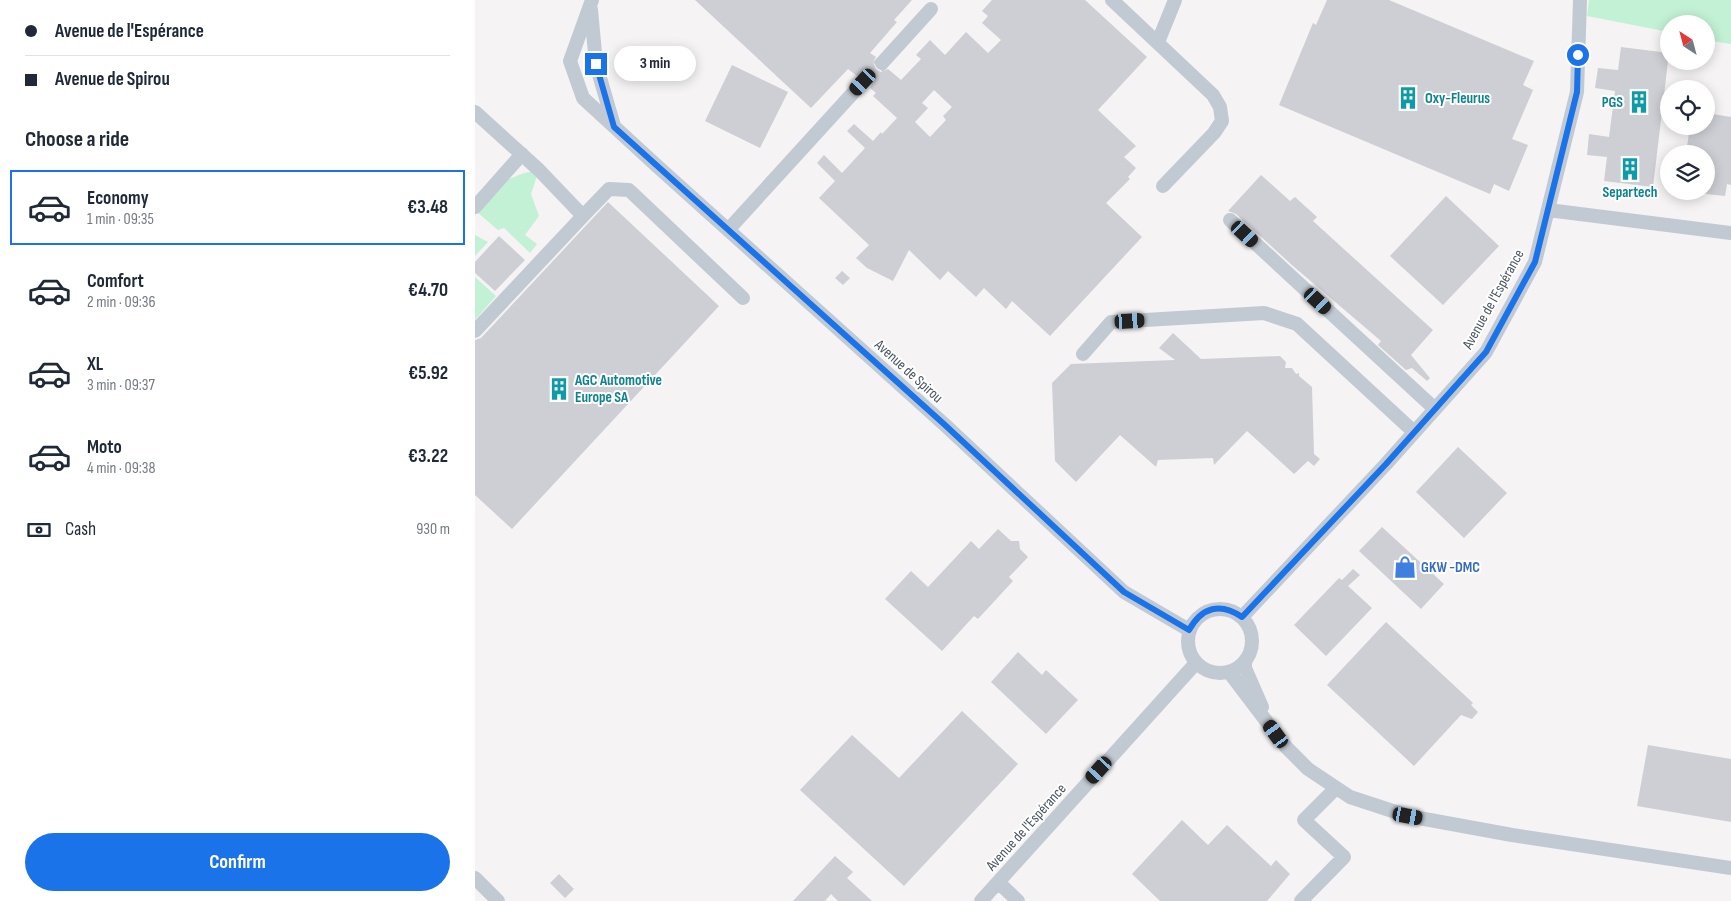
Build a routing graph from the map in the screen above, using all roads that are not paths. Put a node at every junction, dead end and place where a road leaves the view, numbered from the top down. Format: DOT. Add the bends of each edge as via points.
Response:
graph roads {
  1 [pos="1112,0"];
  2 [pos="1175,0"];
  3 [pos="1580,0"];
  4 [pos="592,2"];
  5 [pos="935,4"];
  6 [pos="1158,42"];
  7 [pos="881,62"];
  8 [pos="863,82"];
  9 [pos="475,112"];
  10 [pos="614,127"];
  11 [pos="522,154"];
  12 [pos="1163,186"];
  13 [pos="475,207"];
  14 [pos="1547,210"];
  15 [pos="583,216"];
  16 [pos="1230,220"];
  17 [pos="728,230"];
  18 [pos="1731,233"];
  19 [pos="743,298"];
  20 [pos="475,331"];
  21 [pos="1083,354"];
  22 [pos="1435,409"];
  23 [pos="1415,432"];
  24 [pos="1242,617"];
  25 [pos="1189,630"];
  26 [pos="1245,661"];
  27 [pos="1196,663"];
  28 [pos="1229,672"];
  29 [pos="1266,720"];
  30 [pos="1336,788"];
  31 [pos="1731,868"];
  32 [pos="475,878"];
  33 [pos="998,882"];
  34 [pos="498,901"];
  35 [pos="981,901"];
  36 [pos="1017,901"];
  37 [pos="1301,901"];
  1 -- 6 [label="street"];
  2 -- 6 [label="street"];
  3 -- 14 [label="street, Avenue de l'Espérance" via="1577,92"];
  4 -- 10 [label="street, Avenue de Spirou" via="596,64"];
  4 -- 10 [label="street, Avenue de Spirou" via="570,61 583,98"];
  5 -- 7 [label="street"];
  6 -- 12 [label="street" via="1213,95 1222,121 1214,134"];
  8 -- 17 [label="street"];
  9 -- 11 [label="street"];
  10 -- 17 [label="street, Avenue de Spirou"];
  11 -- 13 [label="street"];
  11 -- 15 [label="street"];
  14 -- 18 [label="street"];
  14 -- 22 [label="street, Avenue de l'Espérance" via="1535,262 1486,352"];
  15 -- 19 [label="street" via="609,189 629,190"];
  15 -- 20 [label="street"];
  16 -- 22 [label="street"];
  17 -- 25 [label="street, Avenue de Spirou" via="1124,592"];
  21 -- 23 [label="street" via="1111,322 1264,313 1297,324"];
  22 -- 23 [label="street, Avenue de l'Espérance"];
  23 -- 24 [label="street, Avenue de l'Espérance"];
  24 -- 25 [label="street" via="1223,608 1212,609 1194,620"];
  24 -- 26 [label="street" via="1248,624 1252,643"];
  25 -- 27 [label="street" via="1188,647"];
  26 -- 28 [label="street"];
  26 -- 29 [label="street"];
  27 -- 28 [label="street" via="1211,672"];
  27 -- 33 [label="street, Avenue de l'Espérance"];
  28 -- 29 [label="street"];
  29 -- 30 [label="street" via="1308,769"];
  30 -- 31 [label="street" via="1350,797 1408,816"];
  30 -- 37 [label="street" via="1304,820 1344,857"];
  32 -- 34 [label="street"];
  33 -- 35 [label="street, Avenue de l'Espérance"];
  33 -- 36 [label="street"];
}
